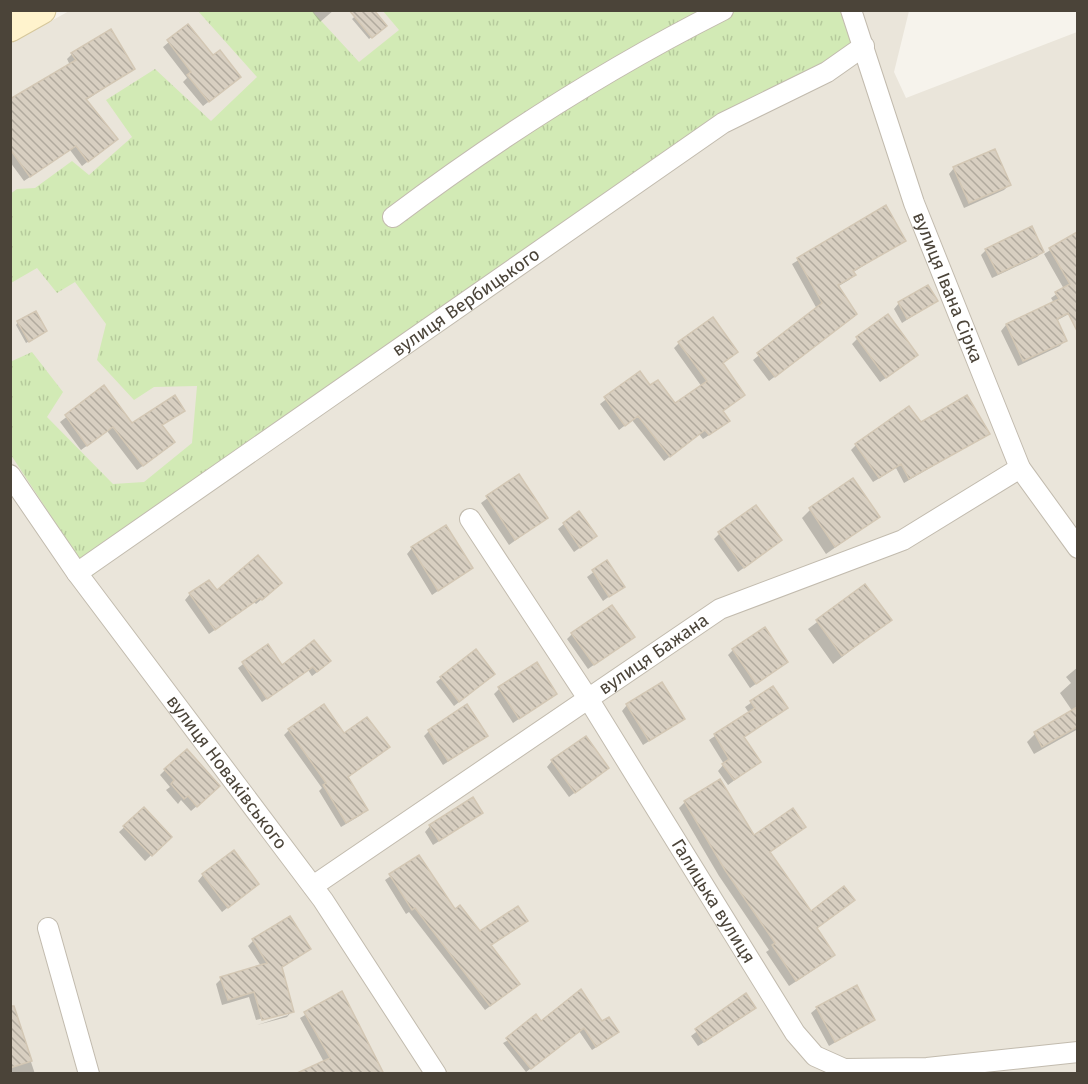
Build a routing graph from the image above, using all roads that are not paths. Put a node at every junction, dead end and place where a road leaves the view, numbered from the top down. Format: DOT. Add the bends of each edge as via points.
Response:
graph roads {
  1 [pos="42,10"];
  2 [pos="723,10"];
  3 [pos="851,10"];
  4 [pos="10,28"];
  5 [pos="864,46"];
  6 [pos="393,217"];
  7 [pos="1020,468"];
  8 [pos="10,475"];
  9 [pos="470,519"];
  10 [pos="1077,548"];
  11 [pos="77,573"];
  12 [pos="588,700"];
  13 [pos="313,886"];
  14 [pos="48,928"];
  15 [pos="1077,1052"];
  16 [pos="89,1074"];
  17 [pos="436,1074"];
  1 -- 4 [label="street"];
  2 -- 6 [label="street" via="552,105"];
  3 -- 5 [label="street, вулиця Івана Сірка"];
  5 -- 7 [label="street, вулиця Івана Сірка" via="914,203"];
  5 -- 11 [label="street, вулиця Вербицького" via="827,72 723,123"];
  7 -- 10 [label="street, вулиця Івана Сірка"];
  7 -- 12 [label="street, вулиця Бажана" via="903,540 720,609"];
  8 -- 11 [label="street, вулиця Новаківського"];
  9 -- 12 [label="street, Галицька вулиця"];
  11 -- 13 [label="street, вулиця Новаківського"];
  12 -- 13 [label="street, вулиця Бажана"];
  12 -- 15 [label="street, Галицька вулиця" via="795,1033 815,1056 844,1069 927,1068"];
  13 -- 17 [label="street, вулиця Новаківського"];
  14 -- 16 [label="street"];
}
